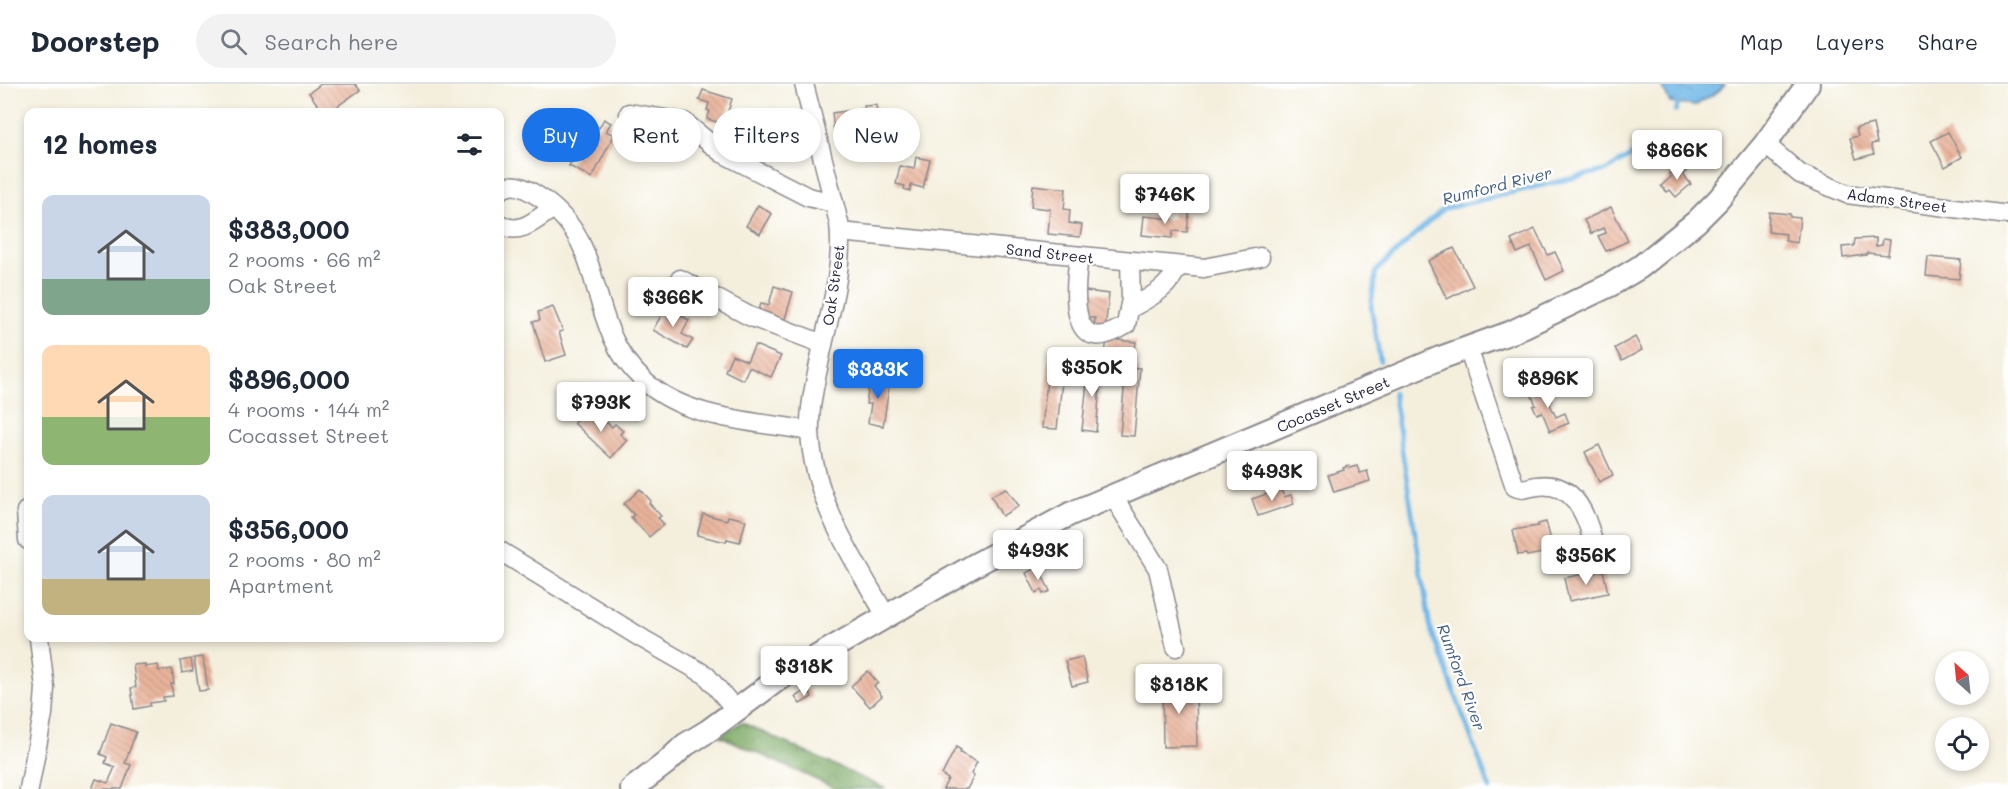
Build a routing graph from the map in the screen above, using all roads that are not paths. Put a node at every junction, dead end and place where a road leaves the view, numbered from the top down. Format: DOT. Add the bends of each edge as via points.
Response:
graph roads {
  1 [pos="804,84"];
  2 [pos="1808,84"];
  3 [pos="701,136"];
  4 [pos="1765,144"];
  5 [pos="504,188"];
  6 [pos="834,203"];
  7 [pos="553,208"];
  8 [pos="2008,215"];
  9 [pos="504,226"];
  10 [pos="840,232"];
  11 [pos="1079,256"];
  12 [pos="1260,257"];
  13 [pos="1130,261"];
  14 [pos="1178,266"];
  15 [pos="680,279"];
  16 [pos="1129,309"];
  17 [pos="823,344"];
  18 [pos="1468,348"];
  19 [pos="810,431"];
  20 [pos="1113,496"];
  21 [pos="1592,538"];
  22 [pos="504,553"];
  23 [pos="886,616"];
  24 [pos="39,642"];
  25 [pos="1176,647"];
  26 [pos="735,709"];
  27 [pos="29,789"];
  28 [pos="632,789"];
  1 -- 6 [label="street, Oak Street"];
  2 -- 4 [label="main road, Cocasset Street"];
  3 -- 6 [label="street" via="722,153 808,197"];
  4 -- 8 [label="street, Adams Street" via="1800,174 1847,194"];
  4 -- 18 [label="main road, Cocasset Street" via="1696,222 1640,267 1564,308"];
  5 -- 7 [label="street" via="521,186"];
  6 -- 10 [label="street, Oak Street"];
  7 -- 9 [label="street" via="522,228"];
  7 -- 19 [label="street" via="582,243 612,336 645,382 694,410"];
  10 -- 11 [label="street, Sand Street"];
  10 -- 17 [label="street, Oak Street" via="837,275"];
  11 -- 13 [label="street, Sand Street"];
  11 -- 16 [label="street" via="1076,313 1088,334 1099,336 1117,331 1126,324"];
  12 -- 14 [label="street, Sand Street" via="1204,268"];
  13 -- 14 [label="street, Sand Street"];
  13 -- 16 [label="street"];
  14 -- 16 [label="street" via="1163,288"];
  15 -- 17 [label="street" via="749,316"];
  17 -- 19 [label="street, Oak Street"];
  18 -- 20 [label="main road, Cocasset Street"];
  18 -- 21 [label="street" via="1515,487 1520,490 1548,485 1561,489 1585,512"];
  19 -- 23 [label="street, Oak Street" via="816,473 830,512"];
  20 -- 23 [label="main road, Cocasset Street" via="1046,526"];
  20 -- 25 [label="street" via="1158,569"];
  22 -- 26 [label="street" via="706,675"];
  23 -- 26 [label="main road, Cocasset Street" via="801,664"];
  24 -- 27 [label="street" via="45,688"];
  26 -- 28 [label="main road, Cocasset Street"];
}
